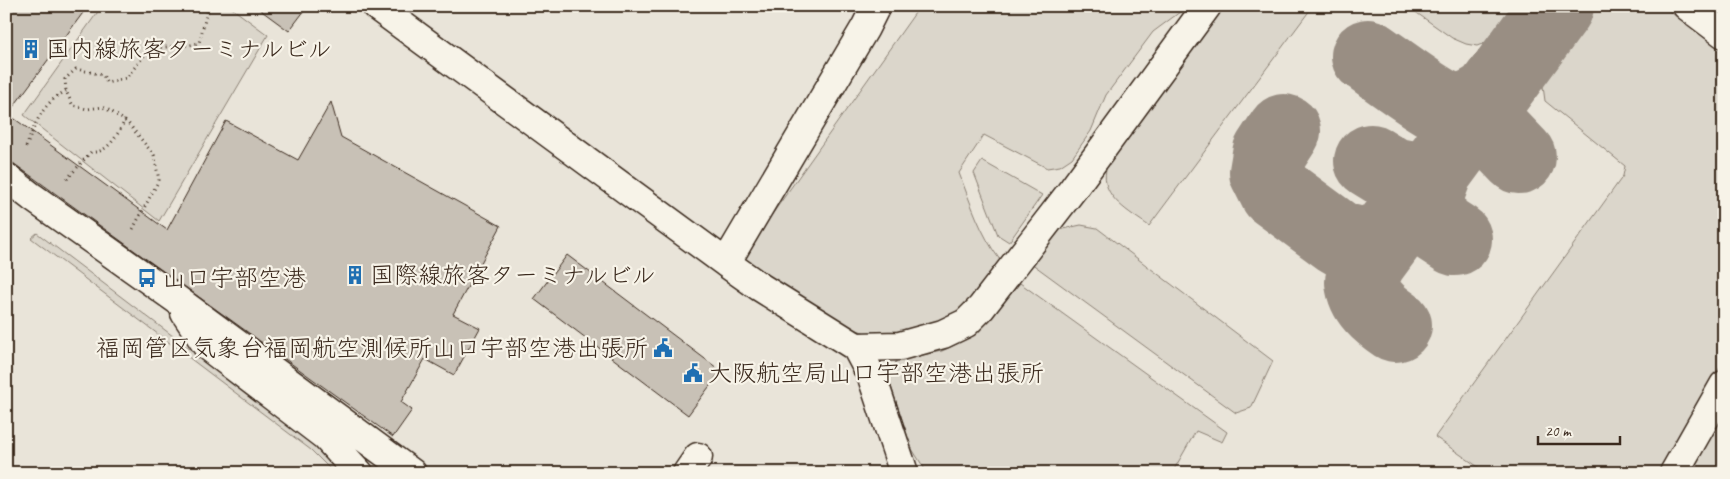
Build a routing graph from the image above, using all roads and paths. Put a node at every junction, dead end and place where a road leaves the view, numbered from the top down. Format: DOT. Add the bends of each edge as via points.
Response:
graph roads {
  1 [pos="376,6"];
  2 [pos="876,6"];
  3 [pos="1207,6"];
  4 [pos="1687,6"];
  5 [pos="207,12"];
  6 [pos="1724,34"];
  7 [pos="66,91"];
  8 [pos="125,120"];
  9 [pos="26,148"];
  10 [pos="6,177"];
  11 [pos="67,179"];
  12 [pos="133,229"];
  13 [pos="726,263"];
  14 [pos="176,299"];
  15 [pos="856,347"];
  16 [pos="1724,385"];
  17 [pos="360,473"];
  18 [pos="412,473"];
  19 [pos="904,473"];
  20 [pos="1674,473"];
  1 -- 13 [label="lane"];
  2 -- 13 [label="lane"];
  3 -- 15 [label="lane" via="1073,189 966,323 943,334 900,346"];
  4 -- 6 [label="lane"];
  5 -- 7 [label="path" via="199,42 154,48 126,78 107,83 103,75 76,69 66,79"];
  7 -- 8 [label="path" via="73,106 87,110 103,107"];
  7 -- 9 [label="path" via="45,106"];
  8 -- 11 [label="path" via="106,148 91,152"];
  8 -- 12 [label="path" via="154,155 159,180"];
  10 -- 14 [label="lane"];
  13 -- 15 [label="lane"];
  14 -- 17 [label="lane" via="207,346 325,436"];
  14 -- 18 [label="lane"];
  15 -- 19 [label="lane" via="872,377"];
  16 -- 20 [label="lane"];
}
